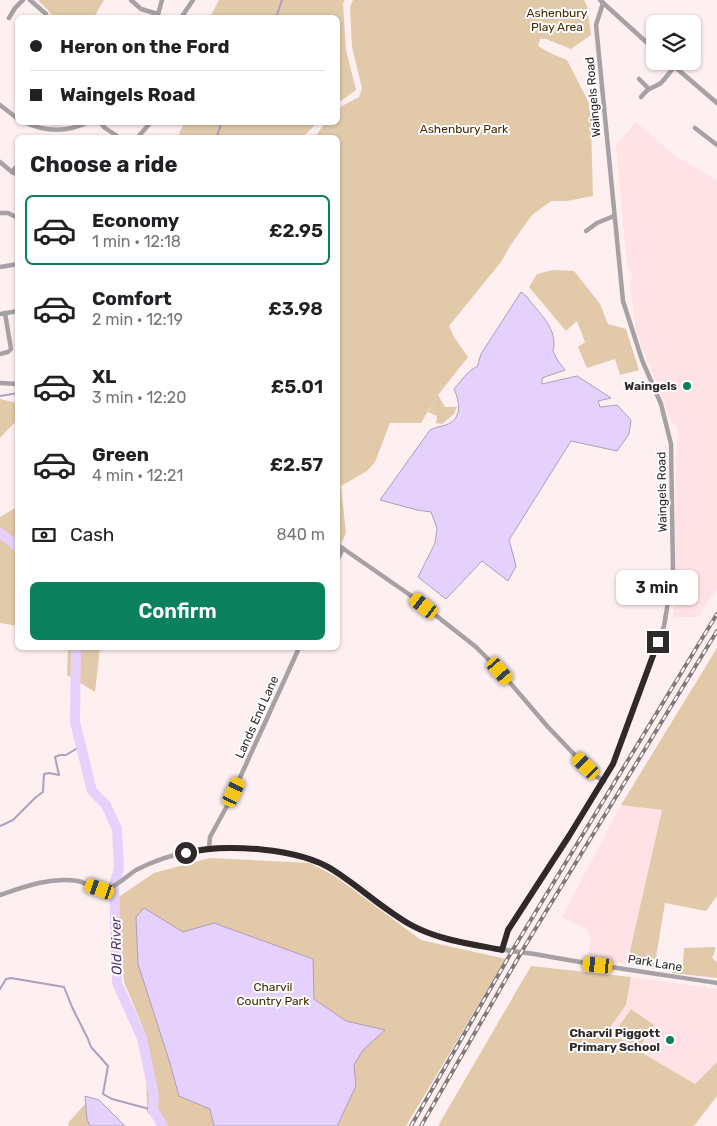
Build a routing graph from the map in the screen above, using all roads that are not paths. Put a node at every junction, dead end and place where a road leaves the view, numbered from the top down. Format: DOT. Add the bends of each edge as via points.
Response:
graph roads {
  1 [pos="23,0"];
  2 [pos="30,0"];
  3 [pos="131,0"];
  4 [pos="162,0"];
  5 [pos="193,0"];
  6 [pos="602,1"];
  7 [pos="46,14"];
  8 [pos="156,15"];
  9 [pos="158,15"];
  10 [pos="183,15"];
  11 [pos="9,18"];
  12 [pos="646,42"];
  13 [pos="672,70"];
  14 [pos="678,70"];
  15 [pos="639,79"];
  16 [pos="648,88"];
  17 [pos="641,97"];
  18 [pos="717,103"];
  19 [pos="0,105"];
  20 [pos="15,117"];
  21 [pos="35,125"];
  22 [pos="81,125"];
  23 [pos="102,125"];
  24 [pos="149,125"];
  25 [pos="695,128"];
  26 [pos="116,135"];
  27 [pos="140,135"];
  28 [pos="717,145"];
  29 [pos="1,164"];
  30 [pos="15,171"];
  31 [pos="0,213"];
  32 [pos="15,216"];
  33 [pos="614,216"];
  34 [pos="586,230"];
  35 [pos="15,264"];
  36 [pos="0,266"];
  37 [pos="3,314"];
  38 [pos="0,354"];
  39 [pos="0,383"];
  40 [pos="15,384"];
  41 [pos="340,546"];
  42 [pos="343,548"];
  43 [pos="340,555"];
  44 [pos="298,650"];
  45 [pos="604,781"];
  46 [pos="209,848"];
  47 [pos="0,895"];
  48 [pos="502,950"];
  49 [pos="717,983"];
  1 -- 11 [label="street"];
  2 -- 7 [label="street"];
  3 -- 8 [label="street"];
  4 -- 9 [label="street"];
  5 -- 10 [label="street"];
  6 -- 12 [label="street"];
  6 -- 33 [label="street, Waingels Road" via="596,25"];
  13 -- 16 [label="street" via="659,84"];
  14 -- 18 [label="street"];
  15 -- 16 [label="street"];
  16 -- 17 [label="street"];
  19 -- 20 [label="street"];
  21 -- 22 [label="street" via="53,130"];
  23 -- 26 [label="street"];
  24 -- 27 [label="street"];
  25 -- 28 [label="street"];
  29 -- 30 [label="street"];
  31 -- 32 [label="street"];
  33 -- 34 [label="street"];
  33 -- 45 [label="street, Waingels Road" via="623,301 642,360 661,404 671,444 673,572 664,626"];
  35 -- 36 [label="street"];
  37 -- 38 [label="street" via="11,349"];
  39 -- 40 [label="street"];
  41 -- 42 [label="street"];
  42 -- 43 [label="street"];
  42 -- 45 [label="street" via="476,647 594,775"];
  44 -- 46 [label="street, Lands End Lane" via="228,806 210,837"];
  45 -- 48 [label="street, Waingels Road" via="508,930"];
  46 -- 47 [label="street, Park Lane" via="154,862 107,888 100,889 78,881 53,880"];
  46 -- 48 [label="street, Park Lane" via="282,852 307,858 332,869 412,925 444,938"];
  48 -- 49 [label="street, Park Lane"];
}
